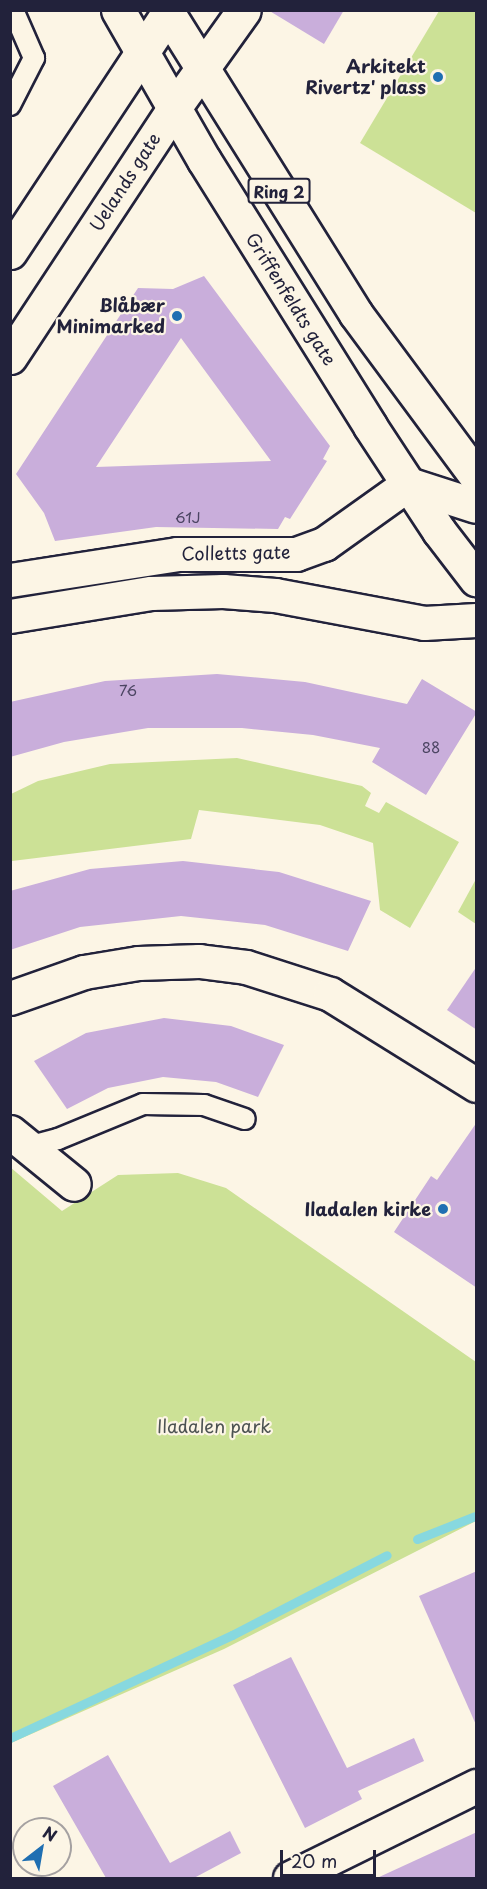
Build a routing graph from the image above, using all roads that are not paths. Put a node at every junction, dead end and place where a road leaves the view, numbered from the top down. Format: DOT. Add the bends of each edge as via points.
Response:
graph roads {
  1 [pos="13,10"];
  2 [pos="118,10"];
  3 [pos="244,10"];
  4 [pos="168,11"];
  5 [pos="143,51"];
  6 [pos="202,68"];
  7 [pos="10,105"];
  8 [pos="174,108"];
  9 [pos="10,252"];
  10 [pos="10,357"];
  11 [pos="477,476"];
  12 [pos="408,484"];
  13 [pos="477,506"];
  14 [pos="477,579"];
  15 [pos="10,580"];
  16 [pos="10,616"];
  17 [pos="477,620"];
  18 [pos="10,998"];
  19 [pos="477,1085"];
  20 [pos="245,1119"];
  21 [pos="19,1139"];
  22 [pos="74,1184"];
  23 [pos="477,1786"];
  24 [pos="290,1878"];
  1 -- 7 [label="lane" via="34,58"];
  2 -- 5 [label="main road, Griffenfeldts gate / Ring 2"];
  3 -- 6 [label="main road, Uelands gate"];
  4 -- 5 [label="main road"];
  4 -- 6 [label="main road, Ring 2"];
  5 -- 8 [label="main road, Griffenfeldts gate / Ring 2"];
  5 -- 9 [label="main road"];
  6 -- 8 [label="main road, Uelands gate"];
  6 -- 11 [label="main road, Ring 2" via="356,314"];
  8 -- 10 [label="main road, Uelands gate"];
  8 -- 12 [label="main road, Griffenfeldts gate / Ring 2"];
  12 -- 13 [label="main road"];
  12 -- 14 [label="main road, Griffenfeldts gate / Ring 2"];
  12 -- 15 [label="main road, Colletts gate" via="324,543 296,554 177,554"];
  16 -- 17 [label="main road, Colletts gate" via="151,593 223,591 275,595 424,623"];
  18 -- 19 [label="main road" via="84,972 138,963 199,961 246,967 330,994"];
  20 -- 21 [label="lane" via="204,1105 143,1104 58,1139"];
  21 -- 22 [label="main road"];
  23 -- 24 [label="main road"];
}
